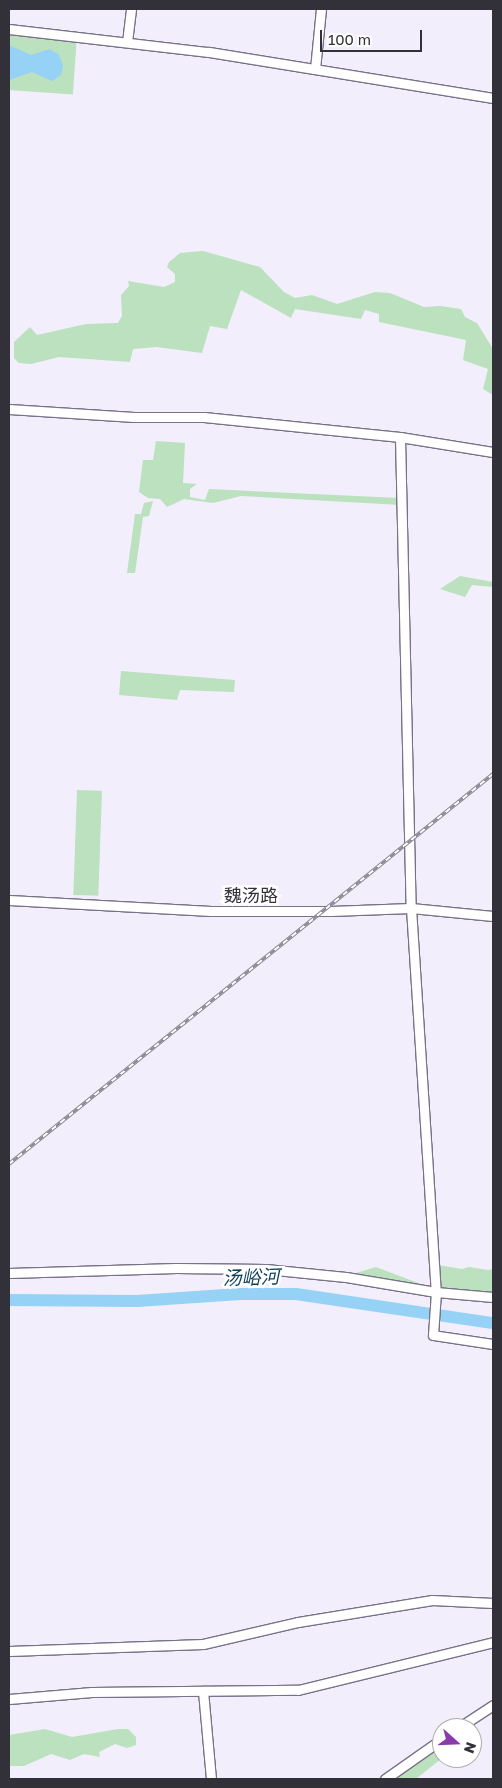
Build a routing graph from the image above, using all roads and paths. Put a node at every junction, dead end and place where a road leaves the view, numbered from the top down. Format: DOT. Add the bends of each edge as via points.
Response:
graph roads {
  1 [pos="131,9"];
  2 [pos="321,9"];
  3 [pos="9,29"];
  4 [pos="127,42"];
  5 [pos="315,69"];
  6 [pos="493,98"];
  7 [pos="9,409"];
  8 [pos="400,437"];
  9 [pos="493,452"];
  10 [pos="9,900"];
  11 [pos="411,908"];
  12 [pos="493,916"];
  13 [pos="9,1273"];
  14 [pos="436,1296"];
  15 [pos="493,1297"];
  16 [pos="493,1344"];
  17 [pos="493,1603"];
  18 [pos="493,1642"];
  19 [pos="9,1651"];
  20 [pos="203,1691"];
  21 [pos="9,1699"];
  22 [pos="493,1705"];
  23 [pos="473,1718"];
  24 [pos="432,1747"];
  25 [pos="211,1779"];
  26 [pos="385,1779"];
  1 -- 4 [label="street"];
  2 -- 5 [label="street"];
  3 -- 4 [label="street"];
  4 -- 5 [label="street"];
  5 -- 6 [label="street"];
  7 -- 8 [label="street" via="134,417 204,417"];
  8 -- 9 [label="street"];
  8 -- 11 [label="street"];
  10 -- 11 [label="street, 魏汤路" via="211,911 331,912"];
  11 -- 12 [label="street, 魏汤路"];
  11 -- 14 [label="street"];
  13 -- 14 [label="street" via="266,1269 346,1277"];
  14 -- 15 [label="street"];
  14 -- 16 [label="street" via="433,1335"];
  17 -- 19 [label="street" via="432,1600 298,1622 203,1644"];
  18 -- 20 [label="street" via="298,1690"];
  20 -- 21 [label="street" via="92,1692"];
  20 -- 25 [label="street"];
  22 -- 23 [label="street"];
  24 -- 26 [label="street"];
}
